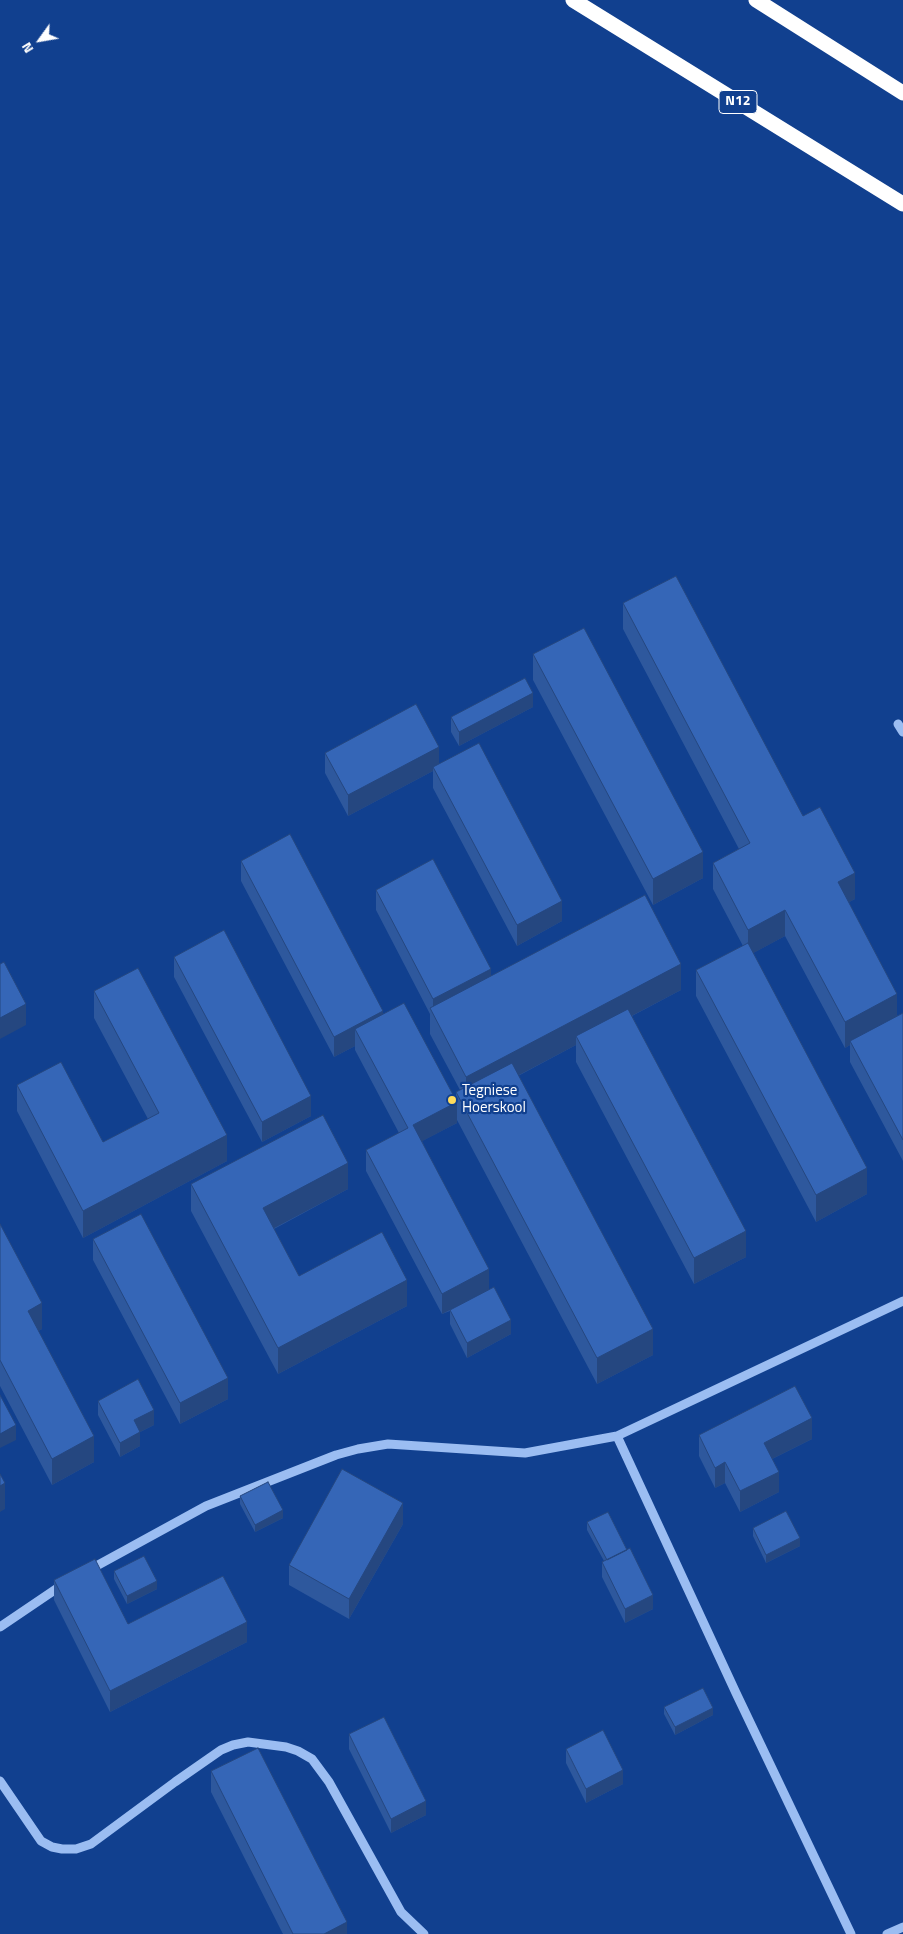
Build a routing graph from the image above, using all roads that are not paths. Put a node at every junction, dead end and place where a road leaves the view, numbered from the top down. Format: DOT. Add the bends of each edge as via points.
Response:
graph roads {
  1 [pos="573,0"];
  2 [pos="756,0"];
  3 [pos="903,93"];
  4 [pos="903,204"];
  5 [pos="903,1300"];
  6 [pos="617,1436"];
  7 [pos="0,1628"];
  8 [pos="0,1781"];
  9 [pos="903,1928"];
  10 [pos="424,1934"];
  11 [pos="851,1934"];
  12 [pos="886,1934"];
  1 -- 4 [label="highway, N12"];
  2 -- 3 [label="highway"];
  5 -- 6 [label="lane"];
  6 -- 7 [label="lane" via="524,1453 388,1444 336,1455 206,1506 76,1577"];
  6 -- 11 [label="lane"];
  8 -- 10 [label="lane" via="41,1840 52,1847 76,1849 91,1844 221,1750 248,1742 298,1751 312,1759 329,1782 401,1912"];
  9 -- 12 [label="lane"];
}
